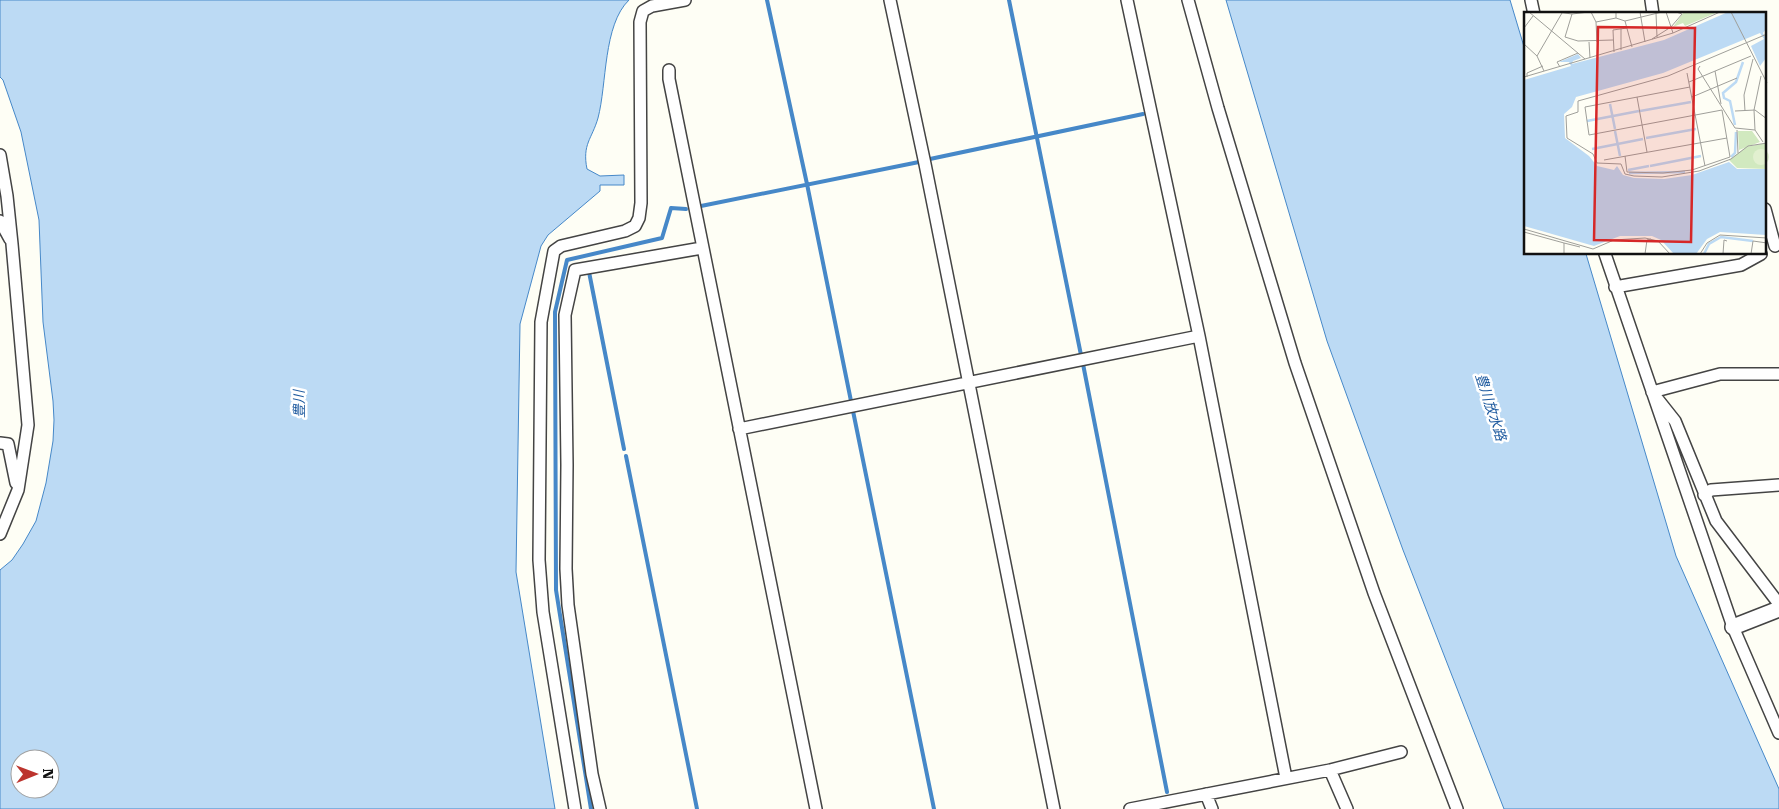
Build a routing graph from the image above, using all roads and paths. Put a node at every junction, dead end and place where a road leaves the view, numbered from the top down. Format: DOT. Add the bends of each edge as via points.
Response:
graph roads {
  1 [pos="685,0"];
  2 [pos="890,0"];
  3 [pos="1127,0"];
  4 [pos="1188,0"];
  5 [pos="669,70"];
  6 [pos="0,155"];
  7 [pos="1766,214"];
  8 [pos="0,221"];
  9 [pos="12,244"];
  10 [pos="1773,247"];
  11 [pos="702,248"];
  12 [pos="1605,255"];
  13 [pos="1759,255"];
  14 [pos="1615,287"];
  15 [pos="1199,336"];
  16 [pos="1779,374"];
  17 [pos="968,383"];
  18 [pos="1652,392"];
  19 [pos="739,429"];
  20 [pos="0,443"];
  21 [pos="1779,485"];
  22 [pos="18,490"];
  23 [pos="1704,494"];
  24 [pos="0,534"];
  25 [pos="1779,604"];
  26 [pos="1779,609"];
  27 [pos="1734,628"];
  28 [pos="1779,733"];
  29 [pos="1401,752"];
  30 [pos="1330,770"];
  31 [pos="1286,778"];
  32 [pos="1206,794"];
  33 [pos="575,809"];
  34 [pos="600,809"];
  35 [pos="816,809"];
  36 [pos="1054,809"];
  37 [pos="1130,809"];
  38 [pos="1212,809"];
  39 [pos="1346,809"];
  40 [pos="1456,809"];
  1 -- 33 [label="street" via="652,6 643,11 640,22 639,218 635,226 625,231 561,246 554,251 541,322 538,560 543,612"];
  2 -- 17 [label="street"];
  3 -- 15 [label="street"];
  4 -- 40 [label="street" via="1294,363 1374,593"];
  5 -- 11 [label="street"];
  6 -- 9 [label="street"];
  7 -- 10 [label="street"];
  8 -- 9 [label="street"];
  9 -- 22 [label="street" via="28,425"];
  11 -- 19 [label="street"];
  11 -- 34 [label="street" via="575,270 565,315 568,605"];
  12 -- 14 [label="street"];
  13 -- 14 [label="street" via="1741,265"];
  14 -- 18 [label="street"];
  15 -- 17 [label="street"];
  15 -- 31 [label="street"];
  16 -- 18 [label="street" via="1720,374"];
  17 -- 19 [label="street"];
  17 -- 36 [label="street"];
  18 -- 23 [label="street" via="1674,420"];
  18 -- 27 [label="street"];
  19 -- 35 [label="street"];
  20 -- 22 [label="street" via="8,444"];
  21 -- 23 [label="street" via="1711,490"];
  22 -- 24 [label="street"];
  23 -- 25 [label="street" via="1716,521"];
  26 -- 27 [label="street"];
  27 -- 28 [label="street"];
  29 -- 30 [label="street"];
  30 -- 31 [label="street"];
  30 -- 39 [label="street"];
  31 -- 32 [label="street"];
  32 -- 37 [label="street"];
  32 -- 38 [label="street"];
}
